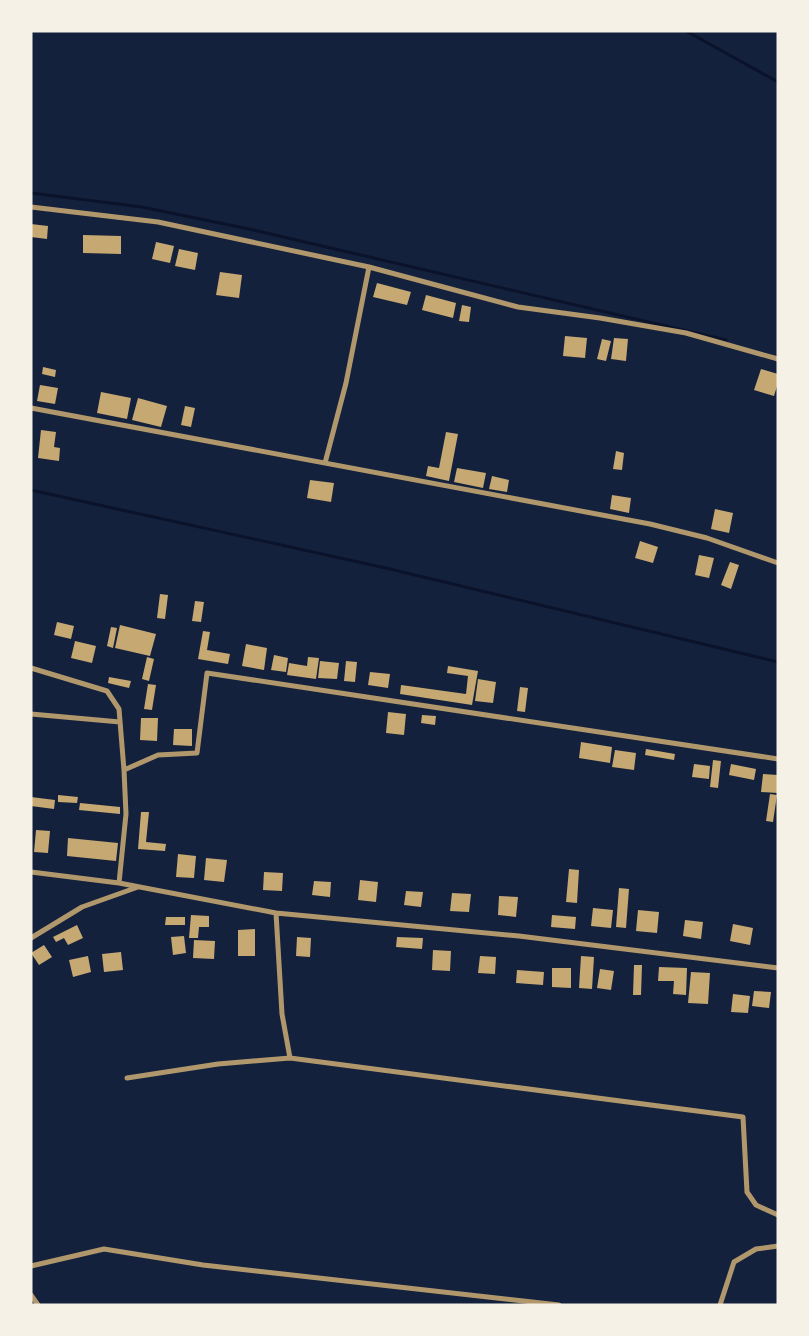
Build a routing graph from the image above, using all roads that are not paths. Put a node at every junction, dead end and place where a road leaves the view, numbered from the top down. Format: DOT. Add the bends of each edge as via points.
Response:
graph roads {
  1 [pos="31,207"];
  2 [pos="369,267"];
  3 [pos="778,359"];
  4 [pos="31,408"];
  5 [pos="325,463"];
  6 [pos="778,563"];
  7 [pos="31,668"];
  8 [pos="31,714"];
  9 [pos="120,722"];
  10 [pos="778,760"];
  11 [pos="124,770"];
  12 [pos="31,872"];
  13 [pos="120,884"];
  14 [pos="138,887"];
  15 [pos="276,913"];
  16 [pos="31,938"];
  17 [pos="778,968"];
  18 [pos="290,1058"];
  19 [pos="127,1078"];
  20 [pos="778,1215"];
  21 [pos="778,1246"];
  22 [pos="31,1266"];
  23 [pos="31,1295"];
  24 [pos="38,1305"];
  25 [pos="559,1305"];
  26 [pos="720,1305"];
  1 -- 2 [label="street" via="158,222"];
  2 -- 3 [label="street" via="518,307 686,333"];
  2 -- 5 [label="street" via="346,383"];
  4 -- 5 [label="street"];
  5 -- 6 [label="street" via="650,524 708,538"];
  7 -- 9 [label="street" via="107,691 119,709"];
  8 -- 9 [label="street"];
  9 -- 11 [label="street"];
  10 -- 11 [label="street" via="207,672 197,754 158,755"];
  11 -- 13 [label="street" via="126,814"];
  12 -- 13 [label="street"];
  13 -- 14 [label="street"];
  14 -- 15 [label="street"];
  14 -- 16 [label="street" via="82,907"];
  15 -- 17 [label="street" via="519,936"];
  15 -- 18 [label="street" via="282,1014"];
  18 -- 19 [label="street" via="218,1064"];
  18 -- 20 [label="street" via="743,1117 747,1192 756,1205"];
  21 -- 26 [label="street" via="756,1249 734,1262"];
  22 -- 25 [label="street" via="104,1249 203,1265"];
  23 -- 24 [label="street"];
}
